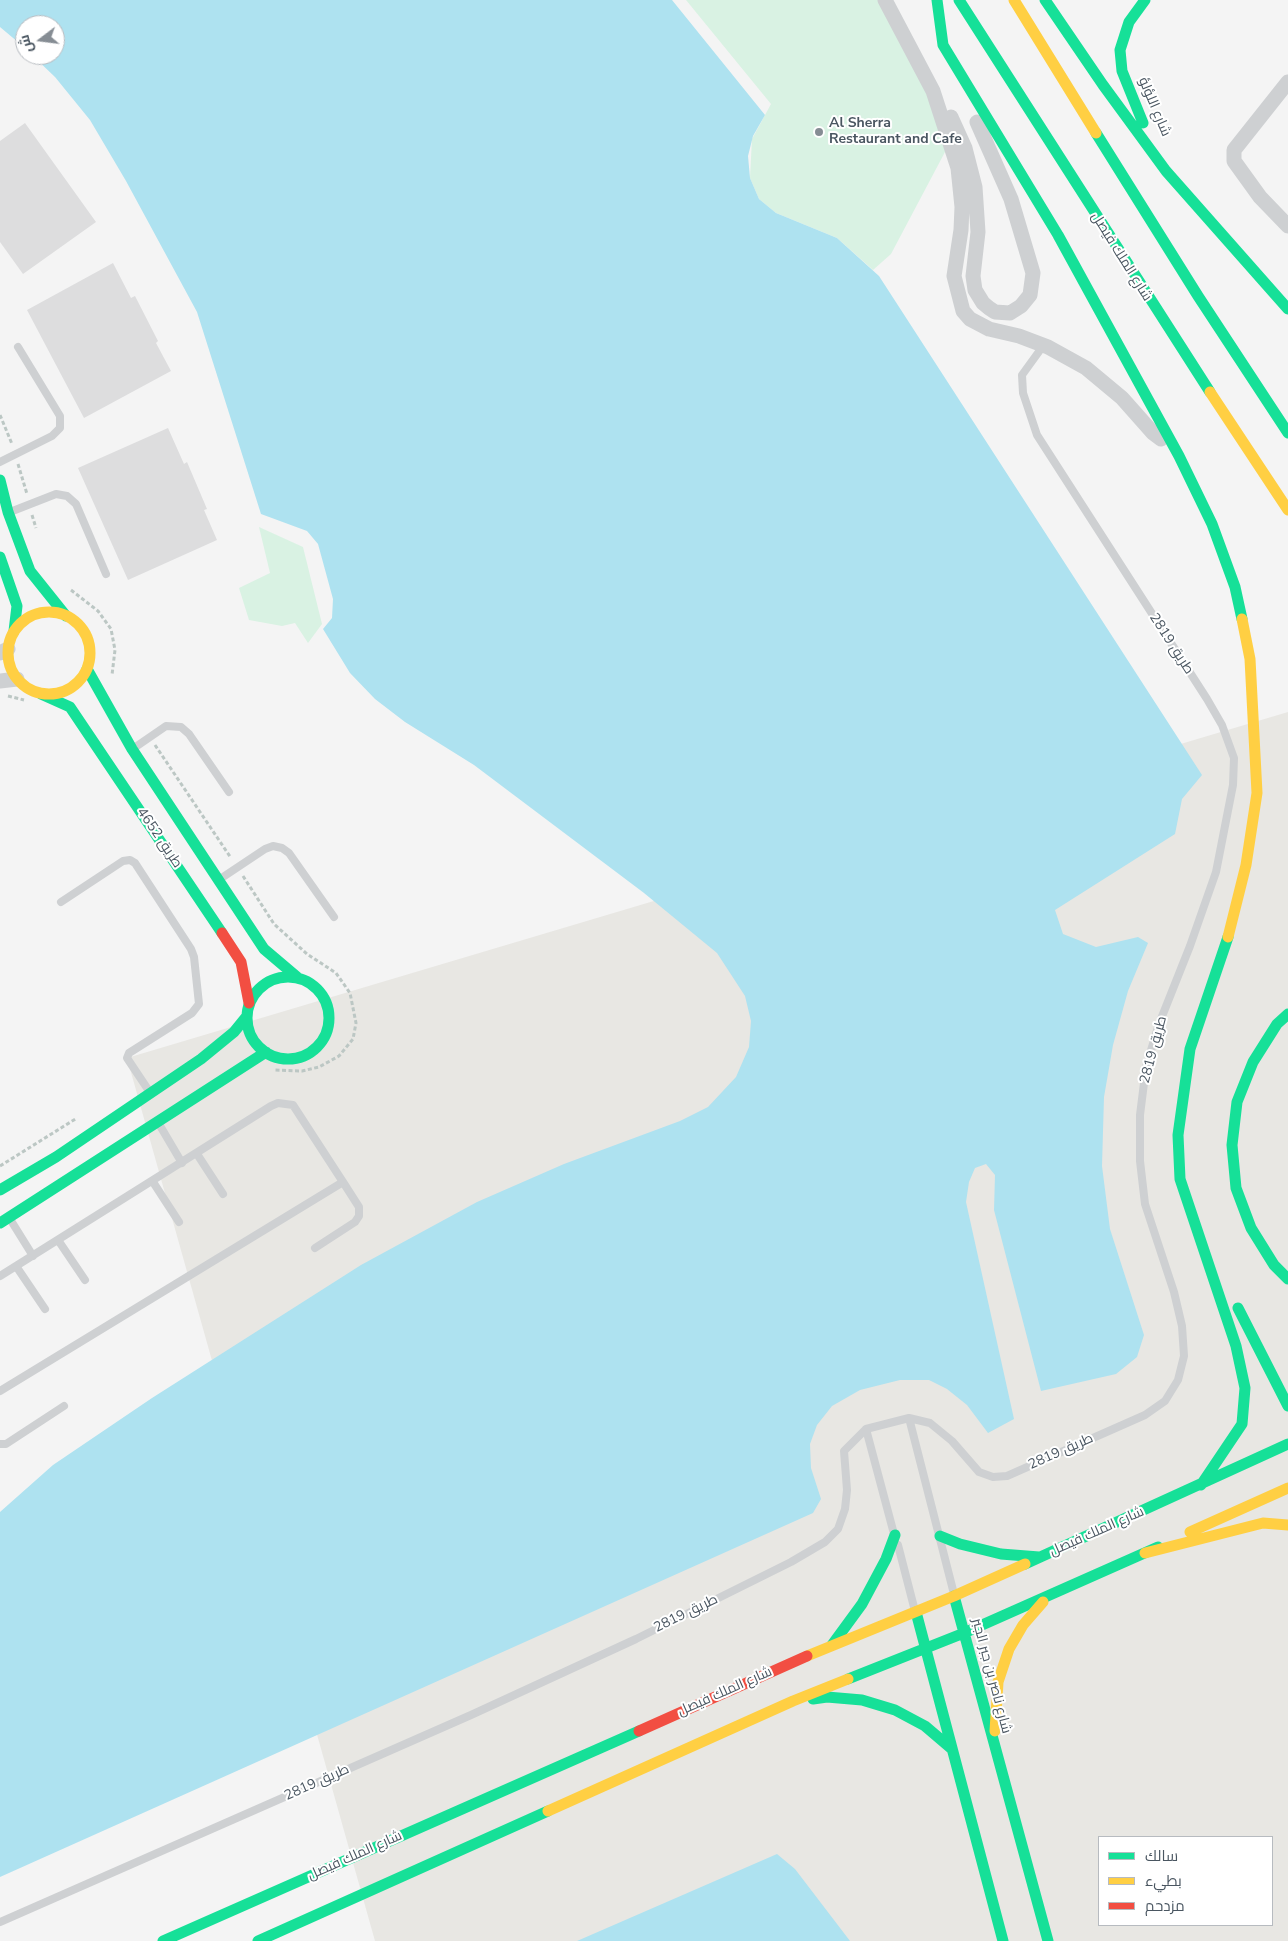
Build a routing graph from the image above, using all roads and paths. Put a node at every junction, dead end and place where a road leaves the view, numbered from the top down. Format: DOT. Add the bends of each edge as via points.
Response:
graph roads {
  1 [pos="885,0"];
  2 [pos="937,0"];
  3 [pos="960,0"];
  4 [pos="1014,0"];
  5 [pos="1045,0"];
  6 [pos="1145,0"];
  7 [pos="943,45"];
  8 [pos="1288,82"];
  9 [pos="933,92"];
  10 [pos="1166,171"];
  11 [pos="1288,226"];
  12 [pos="1288,309"];
  13 [pos="18,346"];
  14 [pos="1043,346"];
  15 [pos="0,414"];
  16 [pos="1288,433"];
  17 [pos="1175,450"];
  18 [pos="16,454"];
  19 [pos="0,462"];
  20 [pos="0,480"];
  21 [pos="30,504"];
  22 [pos="1288,510"];
  23 [pos="8,512"];
  24 [pos="36,530"];
  25 [pos="0,557"];
  26 [pos="106,574"];
  27 [pos="67,587"];
  28 [pos="66,616"];
  29 [pos="14,630"];
  30 [pos="4,651"];
  31 [pos="87,669"];
  32 [pos="111,678"];
  33 [pos="17,679"];
  34 [pos="0,680"];
  35 [pos="42,694"];
  36 [pos="132,749"];
  37 [pos="229,792"];
  38 [pos="218,880"];
  39 [pos="60,902"];
  40 [pos="334,917"];
  41 [pos="297,977"];
  42 [pos="249,1003"];
  43 [pos="1288,1014"];
  44 [pos="247,1016"];
  45 [pos="266,1052"];
  46 [pos="151,1092"];
  47 [pos="83,1114"];
  48 [pos="157,1122"];
  49 [pos="197,1154"];
  50 [pos="182,1163"];
  51 [pos="0,1166"];
  52 [pos="153,1182"];
  53 [pos="343,1182"];
  54 [pos="0,1190"];
  55 [pos="223,1194"];
  56 [pos="4,1220"];
  57 [pos="179,1222"];
  58 [pos="1196,1227"];
  59 [pos="58,1240"];
  60 [pos="315,1248"];
  61 [pos="33,1256"];
  62 [pos="16,1266"];
  63 [pos="0,1276"];
  64 [pos="1288,1279"];
  65 [pos="84,1280"];
  66 [pos="44,1309"];
  67 [pos="0,1391"];
  68 [pos="64,1406"];
  69 [pos="1288,1406"];
  70 [pos="909,1418"];
  71 [pos="866,1430"];
  72 [pos="0,1444"];
  73 [pos="1288,1444"];
  74 [pos="1201,1485"];
  75 [pos="1288,1488"];
  76 [pos="1288,1525"];
  77 [pos="895,1535"];
  78 [pos="940,1536"];
  79 [pos="1145,1553"];
  80 [pos="1042,1558"];
  81 [pos="954,1596"];
  82 [pos="1047,1597"];
  83 [pos="916,1612"];
  84 [pos="964,1634"];
  85 [pos="832,1645"];
  86 [pos="926,1648"];
  87 [pos="793,1701"];
  88 [pos="994,1748"];
  89 [pos="952,1749"];
  90 [pos="0,1922"];
  91 [pos="163,1941"];
  92 [pos="258,1941"];
  93 [pos="1003,1941"];
  94 [pos="1048,1941"];
  1 -- 9 [label="street"];
  2 -- 7 [label="main road"];
  3 -- 22 [label="main road, شارع الملك فيصل" via="1165,326"];
  4 -- 16 [label="main road" via="1198,296"];
  5 -- 10 [label="main road"];
  6 -- 10 [label="main road, شارع اللؤلؤ" via="1129,22 1120,50 1122,71"];
  7 -- 9 [label="street" via="1010,200 1033,273 1030,295 1022,306 1010,313 995,312 975,290 973,276 978,210 972,166 958,131"];
  7 -- 17 [label="main road" via="1058,235"];
  8 -- 11 [label="street" via="1234,150 1234,161 1260,197"];
  9 -- 14 [label="street" via="953,148 961,188 961,230 954,276 963,311 988,329"];
  10 -- 12 [label="main road"];
  13 -- 18 [label="lane" via="61,422 52,436"];
  14 -- 17 [label="street" via="1086,368 1105,382 1153,433"];
  14 -- 70 [label="lane, طريق 2819" via="1022,375 1023,393 1037,434 1207,699 1222,725 1234,758 1232,793 1216,872 1159,1024 1146,1067 1140,1115 1140,1162 1145,1204 1174,1292 1182,1326 1184,1356 1178,1380 1165,1401 1145,1415 1007,1476 993,1477 979,1472 952,1441 930,1423"];
  15 -- 18 [label="path"];
  17 -- 58 [label="main road" via="1212,524 1235,586 1250,659 1257,793 1246,865 1226,947 1190,1049 1178,1135 1180,1180"];
  18 -- 19 [label="lane"];
  18 -- 21 [label="path"];
  20 -- 23 [label="main road"];
  21 -- 23 [label="lane"];
  21 -- 24 [label="path"];
  21 -- 26 [label="lane" via="56,494 72,499"];
  23 -- 28 [label="main road" via="30,571"];
  25 -- 29 [label="main road" via="17,606"];
  27 -- 32 [label="path" via="98,611 111,629 115,650"];
  28 -- 29 [label="main road" via="52,612 37,614"];
  28 -- 31 [label="main road" via="76,623 89,644"];
  29 -- 30 [label="main road"];
  30 -- 33 [label="main road"];
  31 -- 35 [label="main road" via="68,690"];
  31 -- 36 [label="main road, طريق 4652"];
  33 -- 34 [label="street"];
  33 -- 35 [label="main road" via="28,689"];
  35 -- 42 [label="main road, طريق 4652" via="70,707 152,826 241,962"];
  36 -- 37 [label="lane" via="166,726 181,727"];
  36 -- 38 [label="main road, طريق 4652"];
  38 -- 40 [label="lane" via="265,849 273,846 282,848"];
  38 -- 41 [label="main road, طريق 4652" via="264,950"];
  39 -- 46 [label="lane" via="123,861 130,860 191,949 197,1009 127,1058"];
  41 -- 42 [label="main road" via="280,977 267,982"];
  41 -- 45 [label="main road" via="311,983 325,1000 329,1024 324,1038 307,1055 296,1059 282,1059"];
  42 -- 44 [label="main road"];
  43 -- 64 [label="main road" via="1277,1024 1253,1062 1237,1102 1232,1145 1236,1188 1250,1228 1274,1265"];
  44 -- 45 [label="main road" via="248,1030"];
  44 -- 46 [label="main road" via="234,1032 201,1059"];
  45 -- 48 [label="main road"];
  46 -- 54 [label="main road" via="56,1157"];
  47 -- 51 [label="path"];
  48 -- 50 [label="lane"];
  48 -- 56 [label="main road"];
  49 -- 50 [label="lane"];
  49 -- 53 [label="lane" via="271,1106 286,1103 293,1105"];
  49 -- 55 [label="lane"];
  50 -- 52 [label="lane"];
  52 -- 57 [label="lane"];
  52 -- 59 [label="lane"];
  53 -- 60 [label="lane" via="359,1208 360,1216"];
  53 -- 67 [label="lane"];
  56 -- 61 [label="lane"];
  58 -- 69 [label="main road"];
  58 -- 74 [label="main road" via="1236,1346 1245,1388 1242,1424"];
  59 -- 61 [label="lane"];
  59 -- 65 [label="lane"];
  61 -- 62 [label="lane"];
  62 -- 63 [label="lane"];
  62 -- 66 [label="lane"];
  68 -- 72 [label="lane" via="6,1444"];
  70 -- 71 [label="lane, طريق 2819"];
  70 -- 78 [label="lane, شارع ناصر بن جبر الجبر"];
  71 -- 77 [label="lane"];
  71 -- 90 [label="lane, طريق 2819" via="844,1451 846,1509 838,1529 825,1542 791,1562 636,1639 471,1715"];
  73 -- 74 [label="main road, شارع الملك فيصل"];
  74 -- 80 [label="main road, شارع الملك فيصل"];
  75 -- 79 [label="main road"];
  76 -- 79 [label="main road" via="1263,1523"];
  77 -- 83 [label="lane"];
  77 -- 85 [label="main road" via="862,1604"];
  78 -- 80 [label="main road" via="994,1553"];
  78 -- 81 [label="lane, شارع ناصر بن جبر الجبر"];
  79 -- 82 [label="main road"];
  80 -- 81 [label="main road, شارع الملك فيصل"];
  81 -- 83 [label="main road, شارع الملك فيصل"];
  81 -- 84 [label="main road, شارع ناصر بن جبر الجبر"];
  82 -- 84 [label="main road"];
  82 -- 88 [label="main road" via="1022,1625 1009,1650 998,1682"];
  83 -- 85 [label="main road, شارع الملك فيصل"];
  83 -- 86 [label="main road"];
  84 -- 86 [label="main road"];
  84 -- 88 [label="main road, شارع ناصر بن جبر الجبر"];
  85 -- 91 [label="main road, شارع الملك فيصل"];
  86 -- 87 [label="main road"];
  86 -- 89 [label="main road"];
  87 -- 89 [label="main road" via="827,1697 862,1700 895,1710 925,1726"];
  87 -- 92 [label="main road"];
  88 -- 94 [label="main road, شارع ناصر بن جبر الجبر"];
  89 -- 93 [label="main road"];
}
